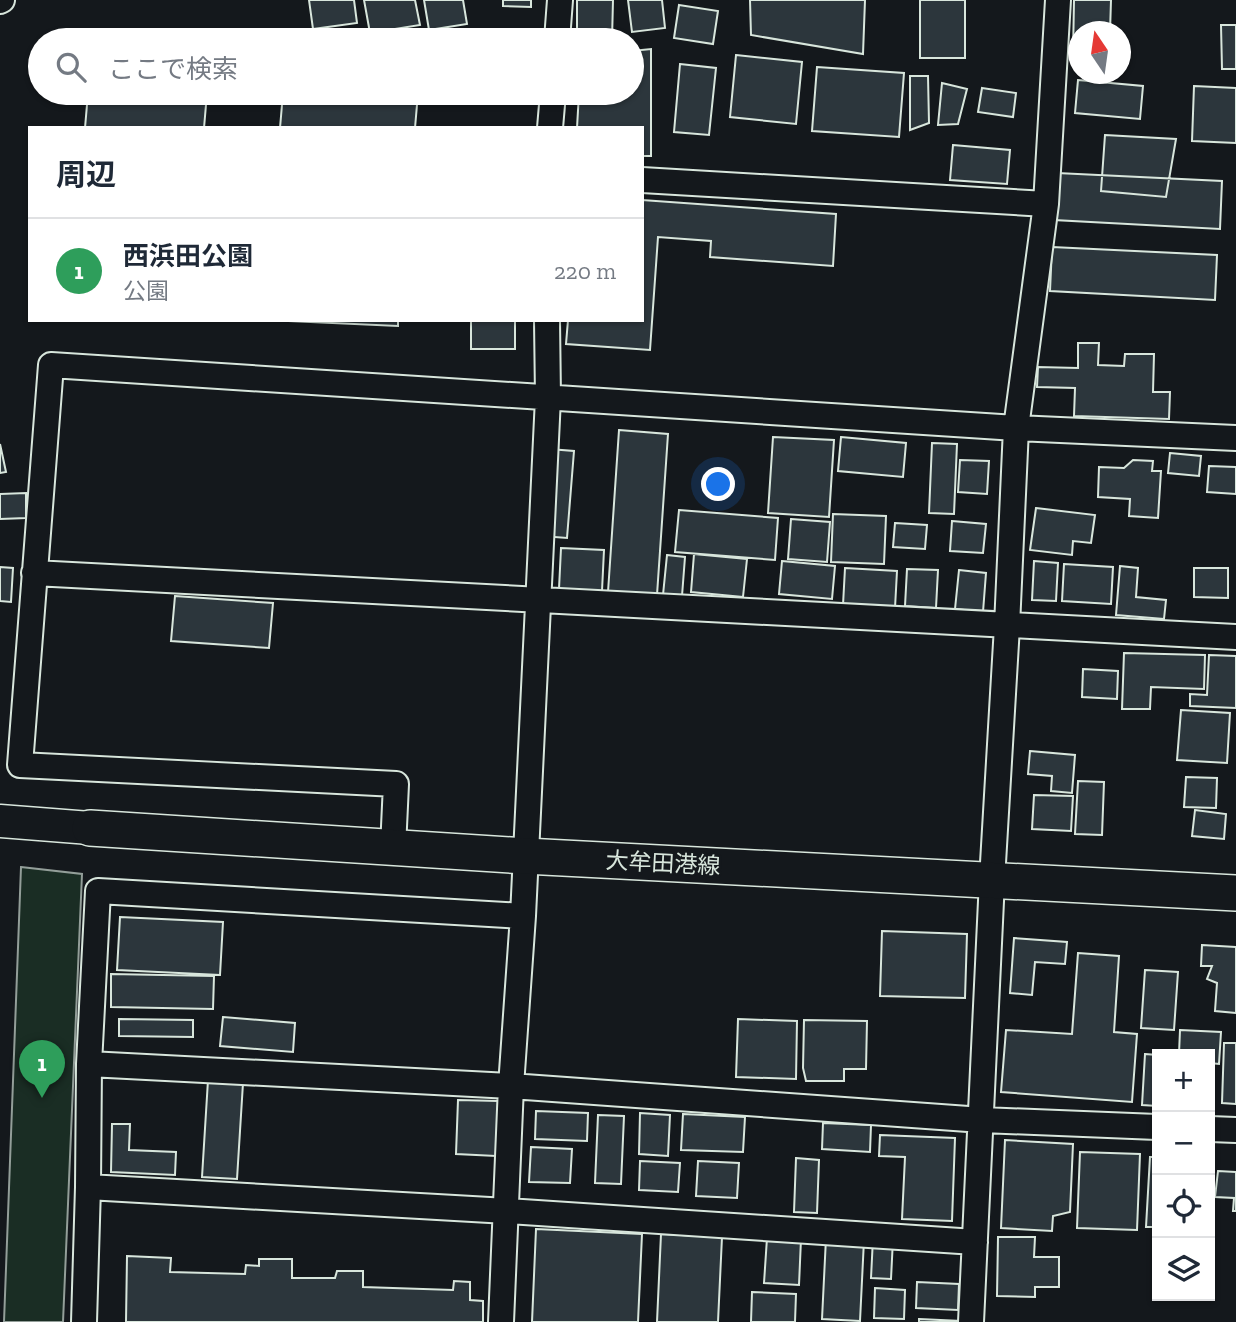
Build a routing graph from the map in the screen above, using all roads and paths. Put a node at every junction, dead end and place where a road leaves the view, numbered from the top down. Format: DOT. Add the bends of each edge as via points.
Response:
graph roads {
  1 [pos="560,0"];
  2 [pos="1058,0"];
  3 [pos="558,28"];
  4 [pos="552,105"];
  5 [pos="550,126"];
  6 [pos="644,180"];
  7 [pos="1046,204"];
  8 [pos="547,322"];
  9 [pos="548,398"];
  10 [pos="1016,428"];
  11 [pos="1236,438"];
  12 [pos="34,573"];
  13 [pos="537,600"];
  14 [pos="1007,626"];
  15 [pos="1236,637"];
  16 [pos="0,821"];
  17 [pos="90,828"];
  18 [pos="393,848"];
  19 [pos="525,856"];
  20 [pos="992,880"];
  21 [pos="1236,893"];
  22 [pos="523,916"];
  23 [pos="89,1064"];
  24 [pos="511,1086"];
  25 [pos="982,1120"];
  26 [pos="1152,1127"];
  27 [pos="1215,1129"];
  28 [pos="1236,1130"];
  29 [pos="88,1187"];
  30 [pos="507,1211"];
  31 [pos="975,1242"];
  32 [pos="84,1322"];
  33 [pos="501,1322"];
  34 [pos="971,1322"];
  1 -- 3 [label="street"];
  2 -- 7 [label="street"];
  4 -- 5 [label="street"];
  6 -- 7 [label="street"];
  7 -- 10 [label="street"];
  8 -- 9 [label="street"];
  9 -- 10 [label="street"];
  9 -- 12 [label="street" via="51,365"];
  9 -- 13 [label="street"];
  10 -- 11 [label="street"];
  10 -- 14 [label="street"];
  12 -- 13 [label="street"];
  12 -- 18 [label="street" via="20,765 396,784"];
  13 -- 14 [label="street"];
  13 -- 19 [label="street"];
  14 -- 15 [label="street"];
  14 -- 20 [label="street"];
  16 -- 17 [label="street"];
  17 -- 18 [label="main road, 大牟田港線"];
  18 -- 19 [label="main road, 大牟田港線"];
  19 -- 20 [label="main road, 大牟田港線"];
  19 -- 22 [label="street"];
  20 -- 21 [label="main road, 大牟田港線"];
  20 -- 25 [label="street"];
  22 -- 23 [label="street" via="98,891"];
  22 -- 24 [label="street"];
  23 -- 24 [label="street"];
  23 -- 29 [label="street"];
  24 -- 25 [label="street"];
  24 -- 30 [label="street"];
  25 -- 26 [label="street"];
  25 -- 31 [label="street"];
  27 -- 28 [label="street"];
  29 -- 30 [label="street"];
  29 -- 32 [label="street"];
  30 -- 31 [label="street"];
  30 -- 33 [label="street"];
  31 -- 34 [label="street"];
}
